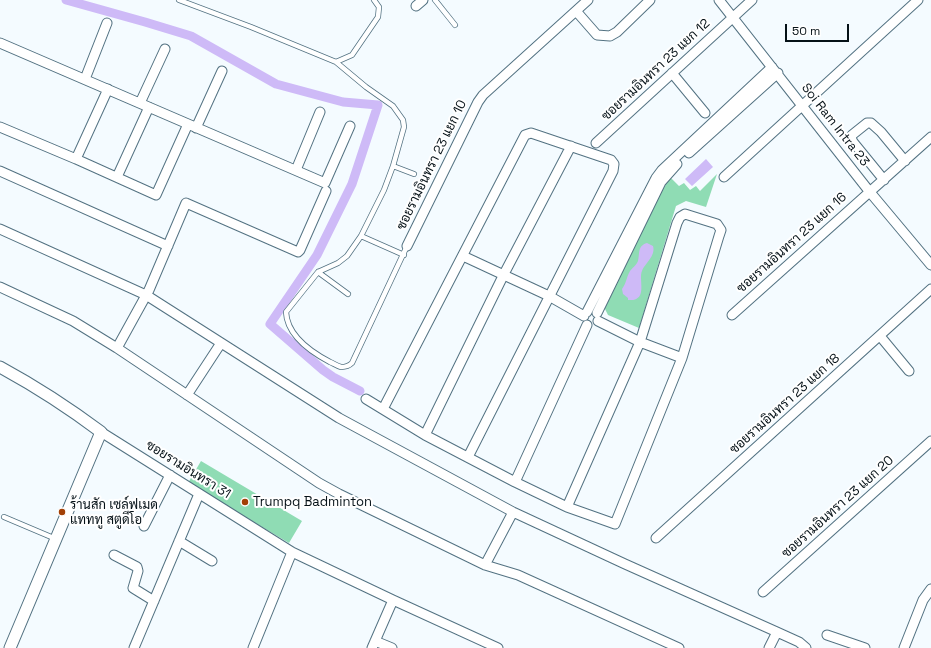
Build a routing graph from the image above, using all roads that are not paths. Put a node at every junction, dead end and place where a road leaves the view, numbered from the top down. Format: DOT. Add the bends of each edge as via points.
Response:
graph roads {
  1 [pos="179,0"];
  2 [pos="374,0"];
  3 [pos="423,0"];
  4 [pos="435,0"];
  5 [pos="588,0"];
  6 [pos="650,0"];
  7 [pos="720,0"];
  8 [pos="752,0"];
  9 [pos="918,0"];
  10 [pos="416,6"];
  11 [pos="576,12"];
  12 [pos="733,17"];
  13 [pos="107,23"];
  14 [pos="455,25"];
  15 [pos="0,43"];
  16 [pos="165,49"];
  17 [pos="336,62"];
  18 [pos="775,70"];
  19 [pos="222,71"];
  20 [pos="672,73"];
  21 [pos="85,80"];
  22 [pos="108,89"];
  23 [pos="145,105"];
  24 [pos="802,105"];
  25 [pos="320,112"];
  26 [pos="705,113"];
  27 [pos="192,126"];
  28 [pos="350,126"];
  29 [pos="0,127"];
  30 [pos="931,137"];
  31 [pos="596,143"];
  32 [pos="571,146"];
  33 [pos="76,159"];
  34 [pos="905,161"];
  35 [pos="394,166"];
  36 [pos="296,170"];
  37 [pos="0,171"];
  38 [pos="414,174"];
  39 [pos="118,177"];
  40 [pos="724,177"];
  41 [pos="884,180"];
  42 [pos="326,191"];
  43 [pos="870,191"];
  44 [pos="0,228"];
  45 [pos="361,236"];
  46 [pos="168,246"];
  47 [pos="407,246"];
  48 [pos="404,255"];
  49 [pos="463,256"];
  50 [pos="931,265"];
  51 [pos="318,272"];
  52 [pos="504,274"];
  53 [pos="0,287"];
  54 [pos="931,289"];
  55 [pos="348,294"];
  56 [pos="146,295"];
  57 [pos="549,296"];
  58 [pos="732,315"];
  59 [pos="598,317"];
  60 [pos="586,318"];
  61 [pos="880,336"];
  62 [pos="640,342"];
  63 [pos="221,343"];
  64 [pos="117,348"];
  65 [pos="682,358"];
  66 [pos="0,367"];
  67 [pos="909,371"];
  68 [pos="187,395"];
  69 [pos="366,399"];
  70 [pos="383,409"];
  71 [pos="101,432"];
  72 [pos="425,435"];
  73 [pos="931,442"];
  74 [pos="468,457"];
  75 [pos="170,475"];
  76 [pos="515,482"];
  77 [pos="199,494"];
  78 [pos="567,507"];
  79 [pos="513,512"];
  80 [pos="4,517"];
  81 [pos="144,526"];
  82 [pos="656,538"];
  83 [pos="56,539"];
  84 [pos="179,541"];
  85 [pos="292,552"];
  86 [pos="114,556"];
  87 [pos="212,561"];
  88 [pos="484,564"];
  89 [pos="931,588"];
  90 [pos="763,592"];
  91 [pos="393,600"];
  92 [pos="154,601"];
  93 [pos="777,632"];
  94 [pos="827,635"];
  95 [pos="374,645"];
  96 [pos="495,647"];
  97 [pos="10,648"];
  98 [pos="134,648"];
  99 [pos="253,648"];
  100 [pos="392,648"];
  101 [pos="679,648"];
  102 [pos="769,648"];
  103 [pos="806,648"];
  104 [pos="865,648"];
  105 [pos="904,648"];
  1 -- 17 [label="lane"];
  2 -- 17 [label="lane" via="379,7 378,17 352,55"];
  3 -- 10 [label="street"];
  4 -- 14 [label="lane"];
  5 -- 11 [label="street, ซอยรามอินทรา 23 แยก 10"];
  6 -- 11 [label="street" via="610,36 597,35"];
  7 -- 12 [label="street, Soi Ram Intra 23"];
  8 -- 12 [label="street, ซอยรามอินทรา 23 แยก 12"];
  9 -- 24 [label="street"];
  11 -- 47 [label="street, ซอยรามอินทรา 23 แยก 10" via="483,95"];
  12 -- 18 [label="street, Soi Ram Intra 23"];
  12 -- 20 [label="street, ซอยรามอินทรา 23 แยก 12"];
  13 -- 21 [label="street"];
  15 -- 21 [label="street"];
  16 -- 23 [label="street"];
  17 -- 35 [label="lane" via="388,101 403,120 404,127"];
  18 -- 24 [label="street, Soi Ram Intra 23"];
  18 -- 59 [label="street" via="665,176"];
  18 -- 60 [label="street" via="659,174"];
  19 -- 27 [label="street"];
  20 -- 26 [label="street"];
  20 -- 31 [label="street, ซอยรามอินทรา 23 แยก 12"];
  21 -- 22 [label="street"];
  22 -- 23 [label="street"];
  22 -- 33 [label="street"];
  23 -- 27 [label="street"];
  23 -- 39 [label="street"];
  24 -- 40 [label="street"];
  24 -- 43 [label="street, Soi Ram Intra 23"];
  25 -- 36 [label="street"];
  27 -- 36 [label="street"];
  27 -- 39 [label="street" via="156,194"];
  28 -- 36 [label="street" via="325,182"];
  29 -- 33 [label="street"];
  30 -- 34 [label="street, ซอยรามอินทรา 23 แยก 16"];
  32 -- 49 [label="street" via="532,133 525,135"];
  32 -- 52 [label="street"];
  32 -- 57 [label="street" via="611,160 614,164"];
  33 -- 39 [label="street"];
  34 -- 41 [label="street, ซอยรามอินทรา 23 แยก 16"];
  34 -- 41 [label="street" via="871,123 867,123 852,135 853,142"];
  35 -- 38 [label="lane"];
  35 -- 45 [label="lane"];
  37 -- 46 [label="street"];
  41 -- 43 [label="street, ซอยรามอินทรา 23 แยก 16"];
  42 -- 46 [label="street" via="298,252 186,203"];
  43 -- 50 [label="street, Soi Ram Intra 23"];
  43 -- 58 [label="street, ซอยรามอินทรา 23 แยก 16"];
  44 -- 56 [label="street"];
  45 -- 48 [label="lane"];
  45 -- 51 [label="lane" via="348,256"];
  46 -- 56 [label="street"];
  47 -- 48 [label="lane"];
  48 -- 51 [label="lane" via="356,358 347,366 340,367 320,356 298,338 286,319 286,312"];
  49 -- 52 [label="street"];
  49 -- 70 [label="street"];
  51 -- 55 [label="lane"];
  52 -- 57 [label="street"];
  52 -- 72 [label="street"];
  53 -- 64 [label="street" via="73,322"];
  54 -- 61 [label="street, ซอยรามอินทรา 23 แยก 18"];
  56 -- 63 [label="street"];
  56 -- 64 [label="street"];
  57 -- 60 [label="street"];
  57 -- 74 [label="street"];
  59 -- 60 [label="street" via="591,311"];
  59 -- 60 [label="street" via="592,326"];
  59 -- 62 [label="street"];
  60 -- 76 [label="street"];
  61 -- 67 [label="street"];
  61 -- 82 [label="street, ซอยรามอินทรา 23 แยก 18"];
  62 -- 65 [label="street"];
  62 -- 65 [label="street" via="680,217 685,214 710,221 717,224 721,230"];
  62 -- 78 [label="street"];
  63 -- 68 [label="street"];
  63 -- 79 [label="street" via="339,418"];
  64 -- 68 [label="street"];
  65 -- 78 [label="street" via="615,524"];
  66 -- 71 [label="street, ซอยรามอินทรา 31" via="76,413"];
  68 -- 88 [label="street" via="339,494"];
  69 -- 70 [label="street"];
  70 -- 72 [label="street"];
  71 -- 75 [label="street, ซอยรามอินทรา 31"];
  71 -- 83 [label="street"];
  72 -- 74 [label="street"];
  73 -- 90 [label="street, ซอยรามอินทรา 23 แยก 20"];
  74 -- 76 [label="street"];
  75 -- 77 [label="street, ซอยรามอินทรา 31"];
  75 -- 81 [label="street"];
  76 -- 78 [label="street"];
  77 -- 84 [label="street"];
  77 -- 85 [label="street, ซอยรามอินทรา 31"];
  79 -- 88 [label="street"];
  79 -- 93 [label="street"];
  80 -- 83 [label="lane"];
  83 -- 97 [label="street"];
  84 -- 87 [label="street"];
  84 -- 92 [label="street"];
  85 -- 91 [label="street, ซอยรามอินทรา 31"];
  85 -- 99 [label="street"];
  86 -- 92 [label="street" via="137,567 134,588"];
  88 -- 101 [label="street" via="518,575"];
  89 -- 105 [label="street" via="923,600"];
  91 -- 95 [label="street"];
  91 -- 96 [label="street, ซอยรามอินทรา 31"];
  92 -- 98 [label="street"];
  93 -- 102 [label="street"];
  93 -- 103 [label="street"];
  94 -- 104 [label="street"];
  95 -- 100 [label="street"];
}
